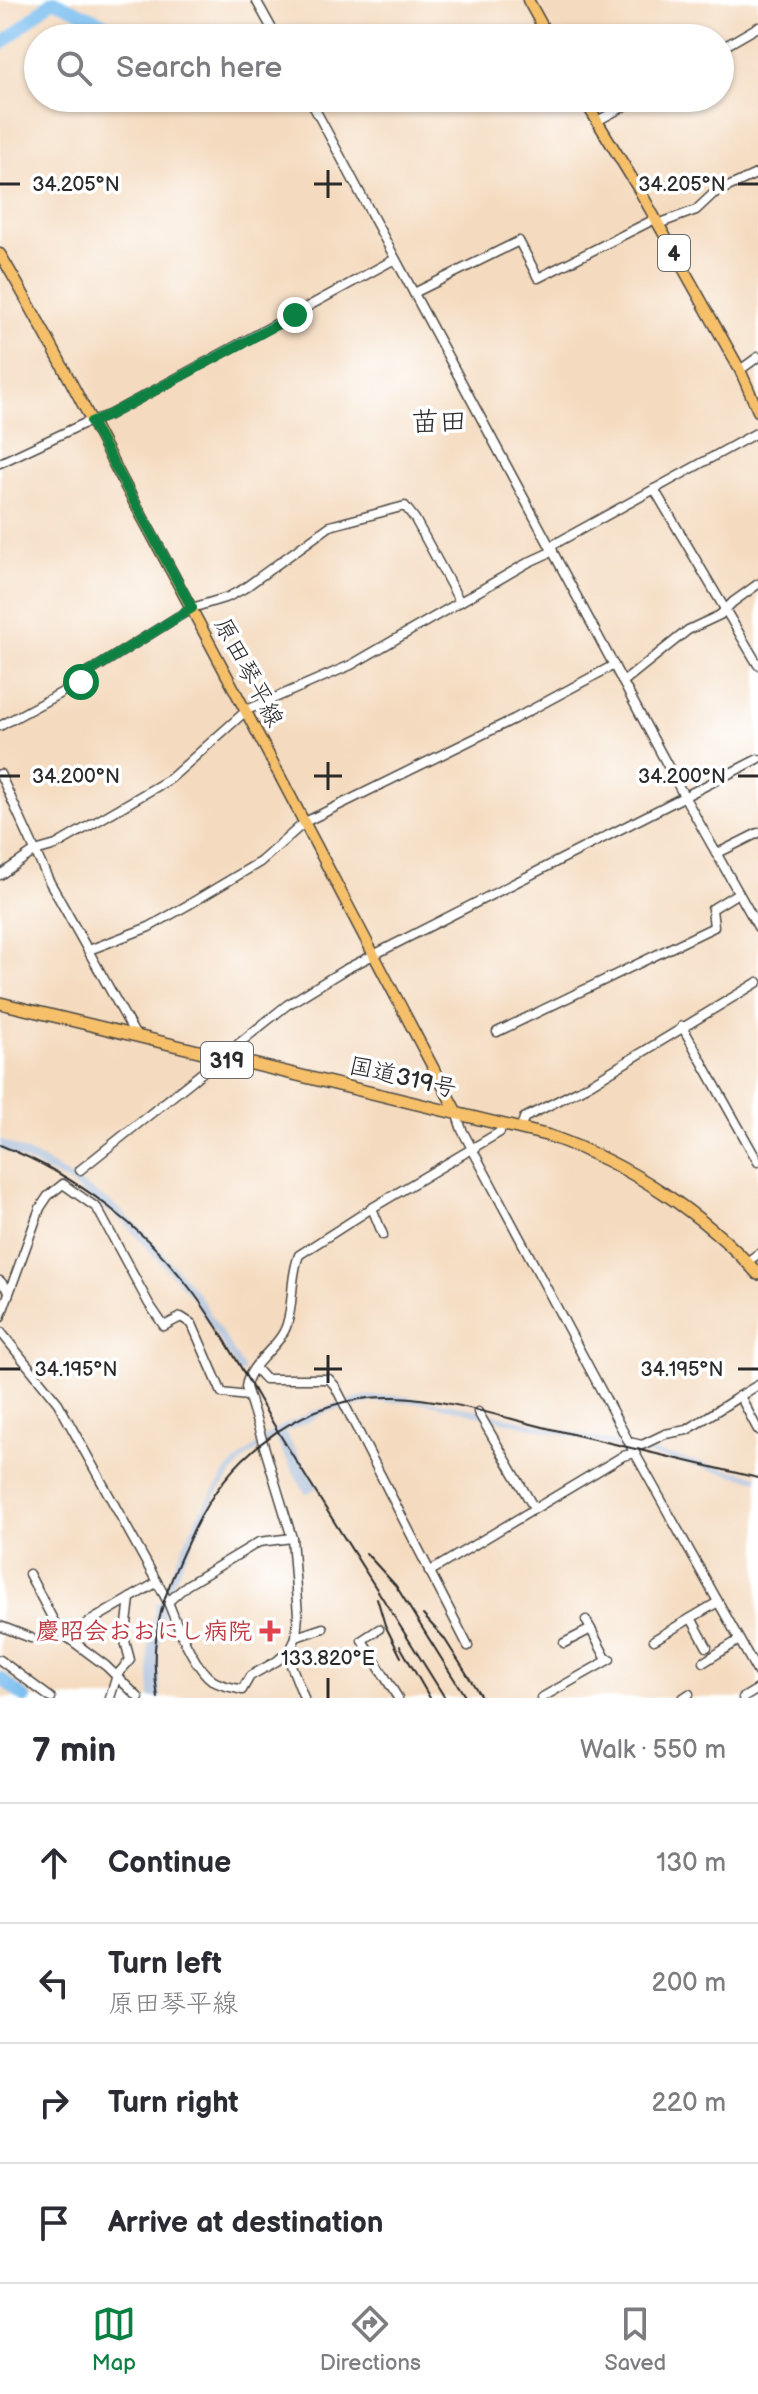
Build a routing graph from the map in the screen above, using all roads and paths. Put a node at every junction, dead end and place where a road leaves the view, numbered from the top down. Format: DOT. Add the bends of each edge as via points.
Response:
graph roads {
  1 [pos="256,0"];
  2 [pos="528,0"];
  3 [pos="269,24"];
  4 [pos="541,24"];
  5 [pos="758,27"];
  6 [pos="734,41"];
  7 [pos="316,112"];
  8 [pos="592,112"];
  9 [pos="614,112"];
  10 [pos="597,121"];
  11 [pos="758,173"];
  12 [pos="656,222"];
  13 [pos="0,254"];
  14 [pos="395,259"];
  15 [pos="414,293"];
  16 [pos="758,357"];
  17 [pos="740,370"];
  18 [pos="758,411"];
  19 [pos="91,422"];
  20 [pos="758,432"];
  21 [pos="0,463"];
  22 [pos="654,489"];
  23 [pos="552,549"];
  24 [pos="758,584"];
  25 [pos="460,602"];
  26 [pos="192,608"];
  27 [pos="726,610"];
  28 [pos="614,665"];
  29 [pos="758,665"];
  30 [pos="623,682"];
  31 [pos="247,710"];
  32 [pos="0,726"];
  33 [pos="758,759"];
  34 [pos="0,774"];
  35 [pos="684,796"];
  36 [pos="305,822"];
  37 [pos="758,833"];
  38 [pos="35,851"];
  39 [pos="716,854"];
  40 [pos="0,875"];
  41 [pos="738,893"];
  42 [pos="758,927"];
  43 [pos="89,950"];
  44 [pos="374,955"];
  45 [pos="758,982"];
  46 [pos="0,1003"];
  47 [pos="682,1026"];
  48 [pos="497,1032"];
  49 [pos="137,1037"];
  50 [pos="221,1058"];
  51 [pos="456,1111"];
  52 [pos="501,1123"];
  53 [pos="521,1128"];
  54 [pos="472,1148"];
  55 [pos="758,1162"];
  56 [pos="80,1170"];
  57 [pos="372,1208"];
  58 [pos="383,1235"];
  59 [pos="758,1254"];
  60 [pos="747,1262"];
  61 [pos="758,1274"];
  62 [pos="0,1281"];
  63 [pos="9,1291"];
  64 [pos="0,1318"];
  65 [pos="0,1331"];
  66 [pos="255,1368"];
  67 [pos="758,1385"];
  68 [pos="247,1396"];
  69 [pos="740,1396"];
  70 [pos="478,1412"];
  71 [pos="758,1430"];
  72 [pos="629,1442"];
  73 [pos="635,1453"];
  74 [pos="534,1508"];
  75 [pos="292,1538"];
  76 [pos="429,1572"];
  77 [pos="29,1574"];
  78 [pos="156,1583"];
  79 [pos="130,1598"];
  80 [pos="168,1602"];
  81 [pos="718,1602"];
  82 [pos="691,1618"];
  83 [pos="586,1620"];
  84 [pos="0,1626"];
  85 [pos="323,1628"];
  86 [pos="379,1629"];
  87 [pos="591,1629"];
  88 [pos="65,1636"];
  89 [pos="296,1637"];
  90 [pos="31,1638"];
  91 [pos="654,1640"];
  92 [pos="739,1640"];
  93 [pos="564,1643"];
  94 [pos="468,1646"];
  95 [pos="707,1647"];
  96 [pos="287,1655"];
  97 [pos="0,1660"];
  98 [pos="704,1662"];
  99 [pos="758,1673"];
  100 [pos="117,1675"];
  101 [pos="758,1689"];
  102 [pos="243,1694"];
  103 [pos="51,1698"];
  104 [pos="110,1698"];
  105 [pos="139,1698"];
  106 [pos="304,1698"];
  107 [pos="398,1698"];
  108 [pos="541,1698"];
  109 [pos="743,1698"];
  1 -- 3 [label="street"];
  2 -- 4 [label="main road"];
  5 -- 6 [label="street"];
  7 -- 14 [label="street"];
  8 -- 10 [label="main road, 4"];
  9 -- 10 [label="street"];
  10 -- 12 [label="main road, 4"];
  11 -- 12 [label="street" via="713,194 696,210"];
  12 -- 15 [label="street" via="538,278 519,241"];
  12 -- 17 [label="main road, 4"];
  13 -- 19 [label="main road, 原田琴平線"];
  14 -- 15 [label="street"];
  14 -- 19 [label="street"];
  15 -- 23 [label="street"];
  16 -- 17 [label="street"];
  17 -- 18 [label="main road, 4"];
  19 -- 21 [label="street"];
  19 -- 26 [label="main road, 原田琴平線"];
  20 -- 22 [label="street"];
  22 -- 23 [label="street"];
  22 -- 27 [label="street"];
  23 -- 25 [label="street"];
  23 -- 28 [label="street"];
  24 -- 27 [label="street"];
  25 -- 26 [label="street" via="405,506 330,526 243,589"];
  25 -- 31 [label="street" via="351,665"];
  26 -- 31 [label="main road, 原田琴平線"];
  26 -- 32 [label="street" via="81,682"];
  27 -- 29 [label="street"];
  27 -- 30 [label="street" via="688,630"];
  28 -- 30 [label="street"];
  28 -- 36 [label="street"];
  30 -- 35 [label="street"];
  31 -- 36 [label="main road, 原田琴平線"];
  31 -- 38 [label="street" via="170,779 56,845"];
  33 -- 35 [label="street"];
  34 -- 38 [label="street"];
  35 -- 39 [label="street"];
  35 -- 44 [label="street"];
  36 -- 43 [label="street" via="260,862 188,905"];
  36 -- 44 [label="main road, 原田琴平線"];
  37 -- 39 [label="street"];
  38 -- 40 [label="street"];
  38 -- 43 [label="street"];
  39 -- 41 [label="street"];
  41 -- 42 [label="street"];
  41 -- 48 [label="street" via="712,909 714,927"];
  43 -- 49 [label="street"];
  44 -- 50 [label="street" via="287,1005"];
  44 -- 51 [label="main road, 原田琴平線"];
  45 -- 47 [label="street"];
  46 -- 49 [label="highway, 国道319号 / 319"];
  47 -- 53 [label="street" via="587,1086 524,1118"];
  47 -- 55 [label="street"];
  49 -- 50 [label="highway, 国道319号 / 319"];
  50 -- 51 [label="highway, 国道319号 / 319"];
  50 -- 56 [label="street"];
  51 -- 52 [label="highway, 国道319号 / 319"];
  51 -- 54 [label="street"];
  52 -- 53 [label="highway, 国道319号 / 319"];
  52 -- 54 [label="street" via="500,1132"];
  53 -- 60 [label="highway, 国道319号 / 319" via="569,1143 645,1181"];
  54 -- 57 [label="street"];
  54 -- 72 [label="street"];
  57 -- 58 [label="street"];
  57 -- 66 [label="street" via="299,1255 287,1327"];
  59 -- 60 [label="street"];
  60 -- 61 [label="highway, 国道319号 / 319"];
  62 -- 63 [label="street"];
  63 -- 64 [label="street"];
  63 -- 68 [label="street" via="40,1208 63,1184 97,1208 164,1326 181,1317 192,1324 222,1393"];
  65 -- 78 [label="street" via="58,1403"];
  66 -- 68 [label="street" via="247,1376"];
  66 -- 76 [label="street" via="265,1379 329,1379"];
  67 -- 69 [label="street"];
  68 -- 75 [label="street"];
  69 -- 71 [label="street"];
  69 -- 72 [label="street" via="687,1430 642,1445"];
  70 -- 74 [label="street"];
  72 -- 73 [label="street"];
  73 -- 74 [label="street"];
  73 -- 81 [label="street"];
  74 -- 76 [label="street"];
  75 -- 80 [label="street" via="259,1542"];
  75 -- 89 [label="street"];
  76 -- 94 [label="street"];
  77 -- 88 [label="street"];
  78 -- 79 [label="street"];
  78 -- 80 [label="street"];
  79 -- 88 [label="street"];
  79 -- 100 [label="street" via="125,1641 130,1660"];
  80 -- 102 [label="street" via="207,1675"];
  81 -- 82 [label="street"];
  81 -- 92 [label="street"];
  82 -- 91 [label="street"];
  82 -- 95 [label="street"];
  83 -- 87 [label="street"];
  84 -- 90 [label="street"];
  85 -- 89 [label="street"];
  86 -- 107 [label="street" via="362,1640"];
  87 -- 93 [label="street"];
  87 -- 108 [label="street" via="609,1660"];
  88 -- 100 [label="street"];
  89 -- 96 [label="street"];
  92 -- 98 [label="street"];
  92 -- 99 [label="street"];
  96 -- 102 [label="street" via="250,1676"];
  96 -- 106 [label="street"];
  97 -- 103 [label="street"];
  100 -- 104 [label="street"];
  100 -- 105 [label="street"];
  101 -- 109 [label="street"];
}
